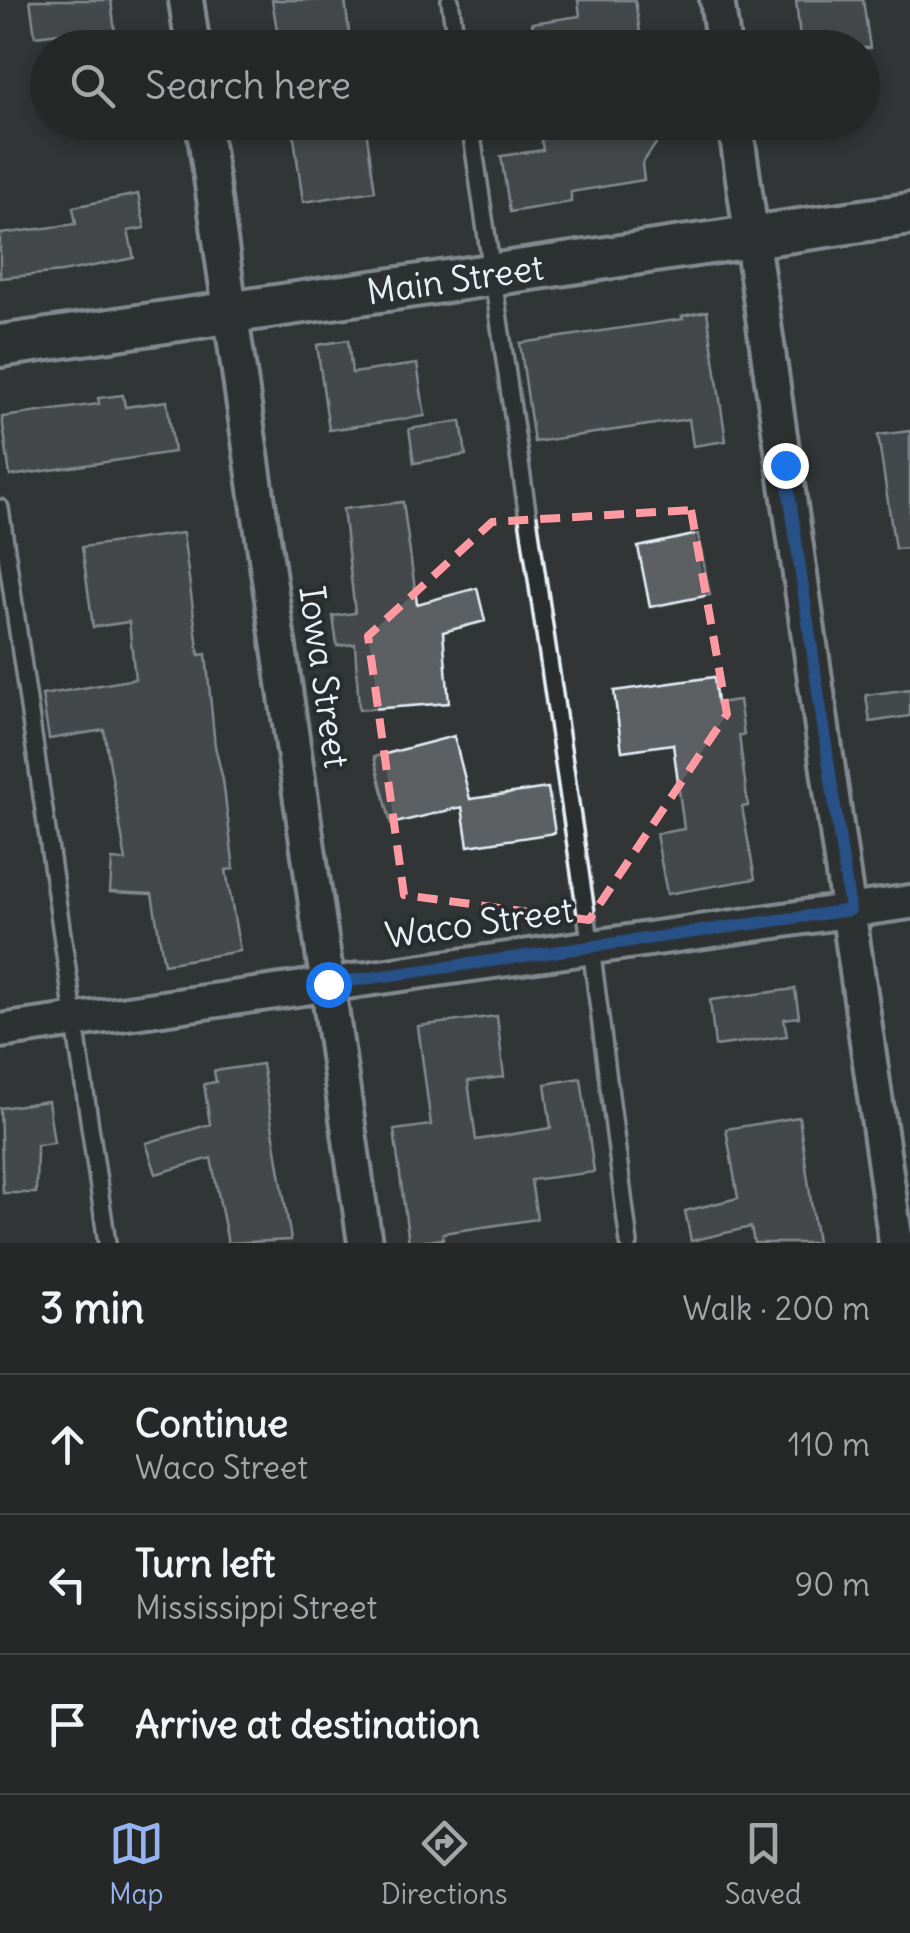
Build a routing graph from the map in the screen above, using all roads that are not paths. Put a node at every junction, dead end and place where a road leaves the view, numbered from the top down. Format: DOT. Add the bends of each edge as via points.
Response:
graph roads {
  1 [pos="186,0"];
  2 [pos="450,0"];
  3 [pos="717,0"];
  4 [pos="190,30"];
  5 [pos="455,30"];
  6 [pos="721,30"];
  7 [pos="207,140"];
  8 [pos="473,140"];
  9 [pos="738,140"];
  10 [pos="910,214"];
  11 [pos="752,237"];
  12 [pos="494,274"];
  13 [pos="231,312"];
  14 [pos="0,346"];
  15 [pos="0,508"];
  16 [pos="910,902"];
  17 [pos="850,910"];
  18 [pos="591,948"];
  19 [pos="328,984"];
  20 [pos="74,1020"];
  21 [pos="0,1031"];
  22 [pos="107,1243"];
  23 [pos="365,1243"];
  24 [pos="629,1243"];
  25 [pos="896,1243"];
  1 -- 4 [label="street"];
  2 -- 5 [label="lane"];
  3 -- 6 [label="street"];
  7 -- 13 [label="street, Iowa Street"];
  8 -- 12 [label="lane"];
  9 -- 11 [label="street"];
  10 -- 11 [label="street, Main Street"];
  11 -- 12 [label="street, Main Street"];
  11 -- 17 [label="street"];
  12 -- 13 [label="street, Main Street"];
  12 -- 18 [label="lane"];
  13 -- 14 [label="street, Main Street"];
  13 -- 19 [label="street, Iowa Street"];
  15 -- 20 [label="lane"];
  16 -- 17 [label="street, Waco Street"];
  17 -- 18 [label="street, Waco Street"];
  17 -- 25 [label="street"];
  18 -- 19 [label="street, Waco Street"];
  18 -- 24 [label="lane"];
  19 -- 20 [label="street, Waco Street"];
  19 -- 23 [label="street, Iowa Street"];
  20 -- 21 [label="street, Waco Street"];
  20 -- 22 [label="lane"];
}
